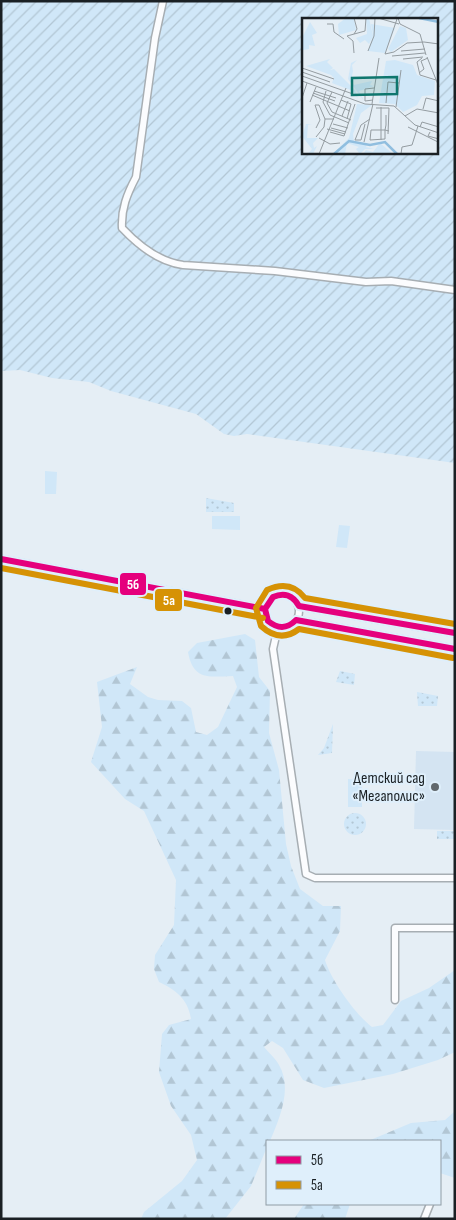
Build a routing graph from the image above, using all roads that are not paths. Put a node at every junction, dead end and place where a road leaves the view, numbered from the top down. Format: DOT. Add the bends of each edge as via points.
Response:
graph roads {
  1 [pos="163,1"];
  2 [pos="455,290"];
  3 [pos="1,559"];
  4 [pos="298,606"];
  5 [pos="265,609"];
  6 [pos="296,620"];
  7 [pos="278,627"];
  8 [pos="455,633"];
  9 [pos="455,649"];
  10 [pos="455,878"];
  11 [pos="455,928"];
  12 [pos="395,1000"];
  13 [pos="430,1205"];
  14 [pos="424,1219"];
  1 -- 2 [label="street" via="136,177 121,215 122,228 133,240 169,263 366,282 391,281"];
  3 -- 5 [label="street"];
  4 -- 5 [label="street" via="290,596 281,594 272,597"];
  4 -- 6 [label="street"];
  4 -- 8 [label="street"];
  5 -- 7 [label="street" via="268,620"];
  6 -- 7 [label="street" via="288,627"];
  6 -- 9 [label="street"];
  7 -- 10 [label="street" via="273,649 306,874 314,878"];
  11 -- 12 [label="street" via="395,928"];
  13 -- 14 [label="street"];
}
